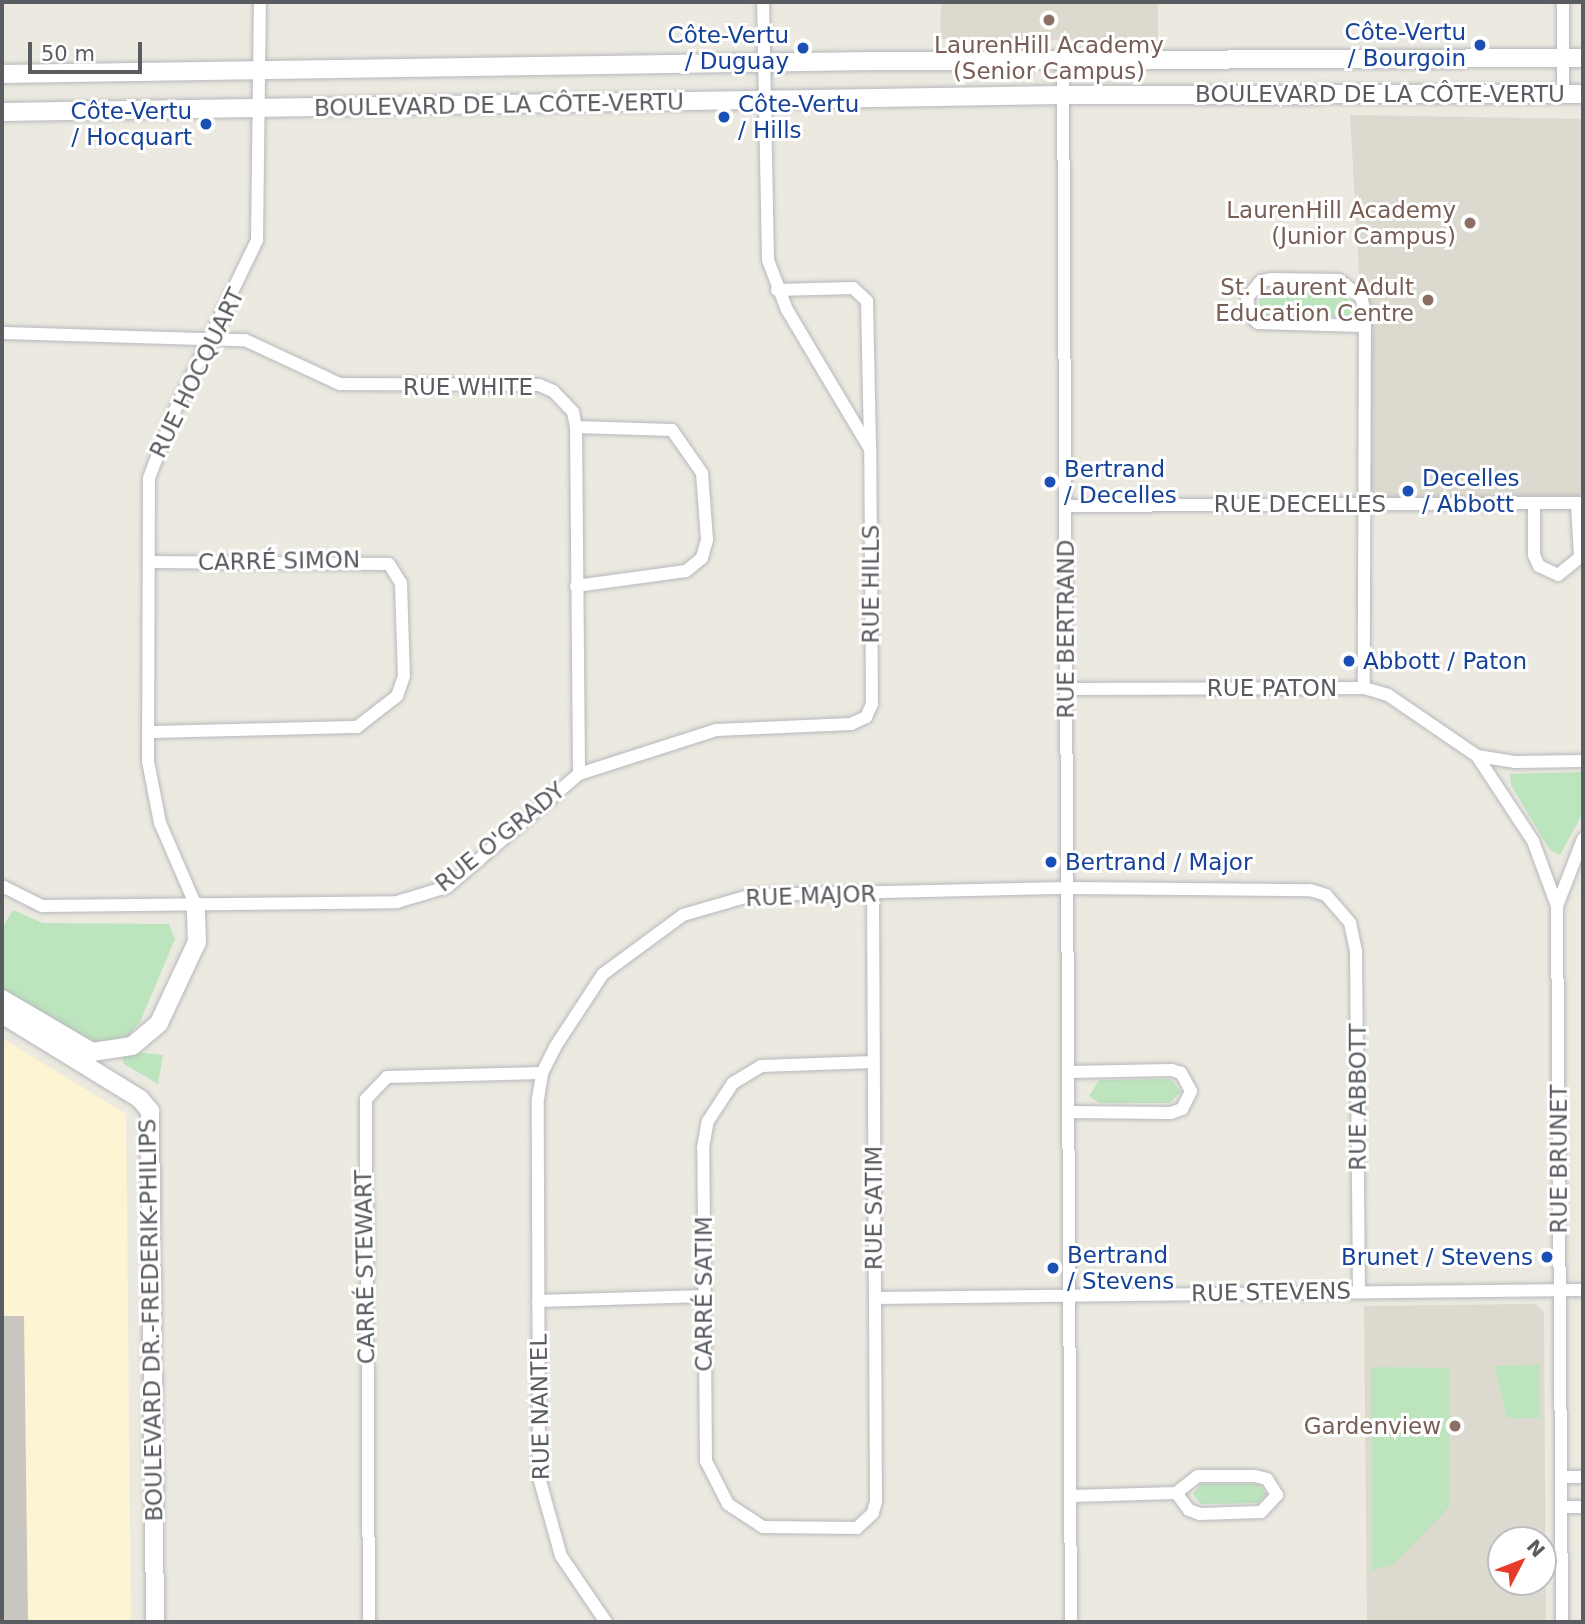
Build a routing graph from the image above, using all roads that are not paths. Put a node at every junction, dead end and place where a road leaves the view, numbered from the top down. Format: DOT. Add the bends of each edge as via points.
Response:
graph roads {
  1 [pos="260,2"];
  2 [pos="763,2"];
  3 [pos="1563,2"];
  4 [pos="1583,58"];
  5 [pos="1562,59"];
  6 [pos="1063,60"];
  7 [pos="764,62"];
  8 [pos="260,71"];
  9 [pos="2,74"];
  10 [pos="1062,94"];
  11 [pos="1563,94"];
  12 [pos="1583,94"];
  13 [pos="765,101"];
  14 [pos="260,108"];
  15 [pos="2,113"];
  16 [pos="777,290"];
  17 [pos="1362,326"];
  18 [pos="2,333"];
  19 [pos="211,337"];
  20 [pos="576,427"];
  21 [pos="870,449"];
  22 [pos="1534,503"];
  23 [pos="1580,503"];
  24 [pos="1361,504"];
  25 [pos="1066,506"];
  26 [pos="149,562"];
  27 [pos="576,586"];
  28 [pos="1364,688"];
  29 [pos="1066,689"];
  30 [pos="866,717"];
  31 [pos="149,732"];
  32 [pos="1477,756"];
  33 [pos="1583,761"];
  34 [pos="579,774"];
  35 [pos="1583,839"];
  36 [pos="2,886"];
  37 [pos="1066,888"];
  38 [pos="873,893"];
  39 [pos="195,906"];
  40 [pos="1340,906"];
  41 [pos="1557,906"];
  42 [pos="2,999"];
  43 [pos="2,1014"];
  44 [pos="873,1062"];
  45 [pos="1068,1072"];
  46 [pos="542,1073"];
  47 [pos="1068,1112"];
  48 [pos="1560,1290"];
  49 [pos="1583,1290"];
  50 [pos="1359,1291"];
  51 [pos="705,1296"];
  52 [pos="1068,1296"];
  53 [pos="875,1298"];
  54 [pos="538,1301"];
  55 [pos="1564,1477"];
  56 [pos="1583,1477"];
  57 [pos="1176,1493"];
  58 [pos="1071,1496"];
  59 [pos="1564,1507"];
  60 [pos="1583,1507"];
  61 [pos="867,1520"];
  62 [pos="602,1621"];
  63 [pos="155,1622"];
  64 [pos="369,1622"];
  65 [pos="1071,1622"];
  66 [pos="1562,1622"];
  1 -- 8 [label="street, RUE HOCQUART"];
  2 -- 7 [label="street, RUE HILLS"];
  3 -- 5 [label="street"];
  4 -- 5 [label="main road, BOULEVARD DE LA CÔTE-VERTU"];
  5 -- 6 [label="main road, BOULEVARD DE LA CÔTE-VERTU"];
  5 -- 11 [label="street"];
  6 -- 7 [label="main road, BOULEVARD DE LA CÔTE-VERTU"];
  6 -- 10 [label="street, RUE BERTRAND"];
  7 -- 8 [label="main road, BOULEVARD DE LA CÔTE-VERTU"];
  7 -- 13 [label="street, RUE HILLS"];
  8 -- 9 [label="main road, BOULEVARD DE LA CÔTE-VERTU"];
  8 -- 14 [label="street, RUE HOCQUART"];
  10 -- 11 [label="main road, BOULEVARD DE LA CÔTE-VERTU"];
  10 -- 13 [label="main road, BOULEVARD DE LA CÔTE-VERTU"];
  10 -- 25 [label="street, RUE BERTRAND"];
  11 -- 12 [label="main road, BOULEVARD DE LA CÔTE-VERTU"];
  13 -- 14 [label="main road, BOULEVARD DE LA CÔTE-VERTU"];
  13 -- 16 [label="street, RUE HILLS" via="768,260"];
  14 -- 15 [label="main road, BOULEVARD DE LA CÔTE-VERTU"];
  14 -- 19 [label="street, RUE HOCQUART" via="257,240"];
  16 -- 21 [label="street, RUE HILLS"];
  16 -- 21 [label="street, RUE HILLS" via="853,288 867,301"];
  17 -- 17 [label="street" via="1361,296 1339,280 1261,281 1247,298 1250,316 1268,326"];
  17 -- 24 [label="street"];
  18 -- 19 [label="street, RUE WHITE"];
  19 -- 20 [label="street, RUE WHITE" via="245,340 341,384 539,384 564,400"];
  19 -- 26 [label="street, RUE HOCQUART" via="149,478"];
  20 -- 27 [label="street, RUE WHITE"];
  20 -- 27 [label="street" via="672,430 702,473 707,540 702,558 686,571"];
  21 -- 30 [label="street, RUE HILLS" via="872,704"];
  22 -- 23 [label="street, RUE DECELLES"];
  22 -- 23 [label="street, RUE DECELLES" via="1534,555 1539,566 1558,575 1580,557"];
  22 -- 24 [label="street, RUE DECELLES"];
  24 -- 25 [label="street, RUE DECELLES"];
  24 -- 28 [label="street"];
  25 -- 29 [label="street, RUE BERTRAND"];
  26 -- 31 [label="street, RUE HOCQUART"];
  26 -- 31 [label="street, CARRÉ SIMON" via="389,564 401,583 404,676 397,696 357,727"];
  27 -- 34 [label="street, RUE WHITE"];
  28 -- 29 [label="street, RUE PATON"];
  28 -- 32 [label="street, RUE PATON" via="1388,695"];
  29 -- 37 [label="street, RUE BERTRAND"];
  30 -- 34 [label="street, RUE O'GRADY" via="850,724 716,730"];
  31 -- 39 [label="street, RUE HOCQUART" via="151,791"];
  32 -- 33 [label="street"];
  32 -- 41 [label="street, RUE BRUNET" via="1533,841"];
  34 -- 39 [label="street, RUE O'GRADY" via="447,887 423,897 397,902"];
  35 -- 41 [label="street, RUE BRUNET"];
  36 -- 39 [label="street, RUE O'GRADY" via="42,906"];
  37 -- 38 [label="street, RUE MAJOR"];
  37 -- 40 [label="street, RUE MAJOR" via="1310,890"];
  37 -- 45 [label="street, RUE BERTRAND"];
  38 -- 44 [label="street, RUE SATIM"];
  38 -- 46 [label="street, RUE MAJOR" via="752,895 674,920 603,974"];
  39 -- 42 [label="main road" via="197,942 159,1023 132,1046 103,1053 60,1034"];
  40 -- 50 [label="street, RUE ABBOTT" via="1356,953"];
  41 -- 48 [label="street, RUE BRUNET"];
  43 -- 63 [label="main road, BOULEVARD DR.-FREDERIK-PHILIPS" via="140,1099 150,1111"];
  44 -- 51 [label="street, CARRÉ SATIM" via="761,1066 721,1097 703,1149"];
  44 -- 53 [label="street, RUE SATIM"];
  45 -- 47 [label="street, RUE BERTRAND"];
  45 -- 47 [label="street" via="1172,1070 1181,1073 1191,1091 1182,1109 1171,1113"];
  46 -- 54 [label="street, RUE MAJOR" via="534,1141"];
  46 -- 64 [label="street, CARRÉ STEWART" via="401,1074 387,1077 366,1099"];
  47 -- 52 [label="street, RUE BERTRAND"];
  48 -- 49 [label="street, RUE STEVENS"];
  48 -- 50 [label="street, RUE STEVENS"];
  48 -- 55 [label="street, RUE BRUNET"];
  50 -- 52 [label="street, RUE STEVENS"];
  51 -- 54 [label="street"];
  51 -- 61 [label="street, CARRÉ SATIM" via="706,1461 728,1504 763,1527 785,1531 844,1531"];
  52 -- 53 [label="street, RUE STEVENS"];
  52 -- 58 [label="street, RUE BERTRAND"];
  53 -- 61 [label="street, RUE SATIM" via="876,1501"];
  54 -- 62 [label="street, RUE NANTEL" via="539,1477 561,1556"];
  55 -- 56 [label="street"];
  55 -- 59 [label="street, RUE BRUNET"];
  57 -- 57 [label="street" via="1189,1510 1200,1514 1261,1512 1277,1495 1267,1479 1255,1476 1198,1476"];
  57 -- 58 [label="street"];
  58 -- 65 [label="street, RUE BERTRAND"];
  59 -- 60 [label="street"];
  59 -- 66 [label="street, RUE BRUNET"];
}
